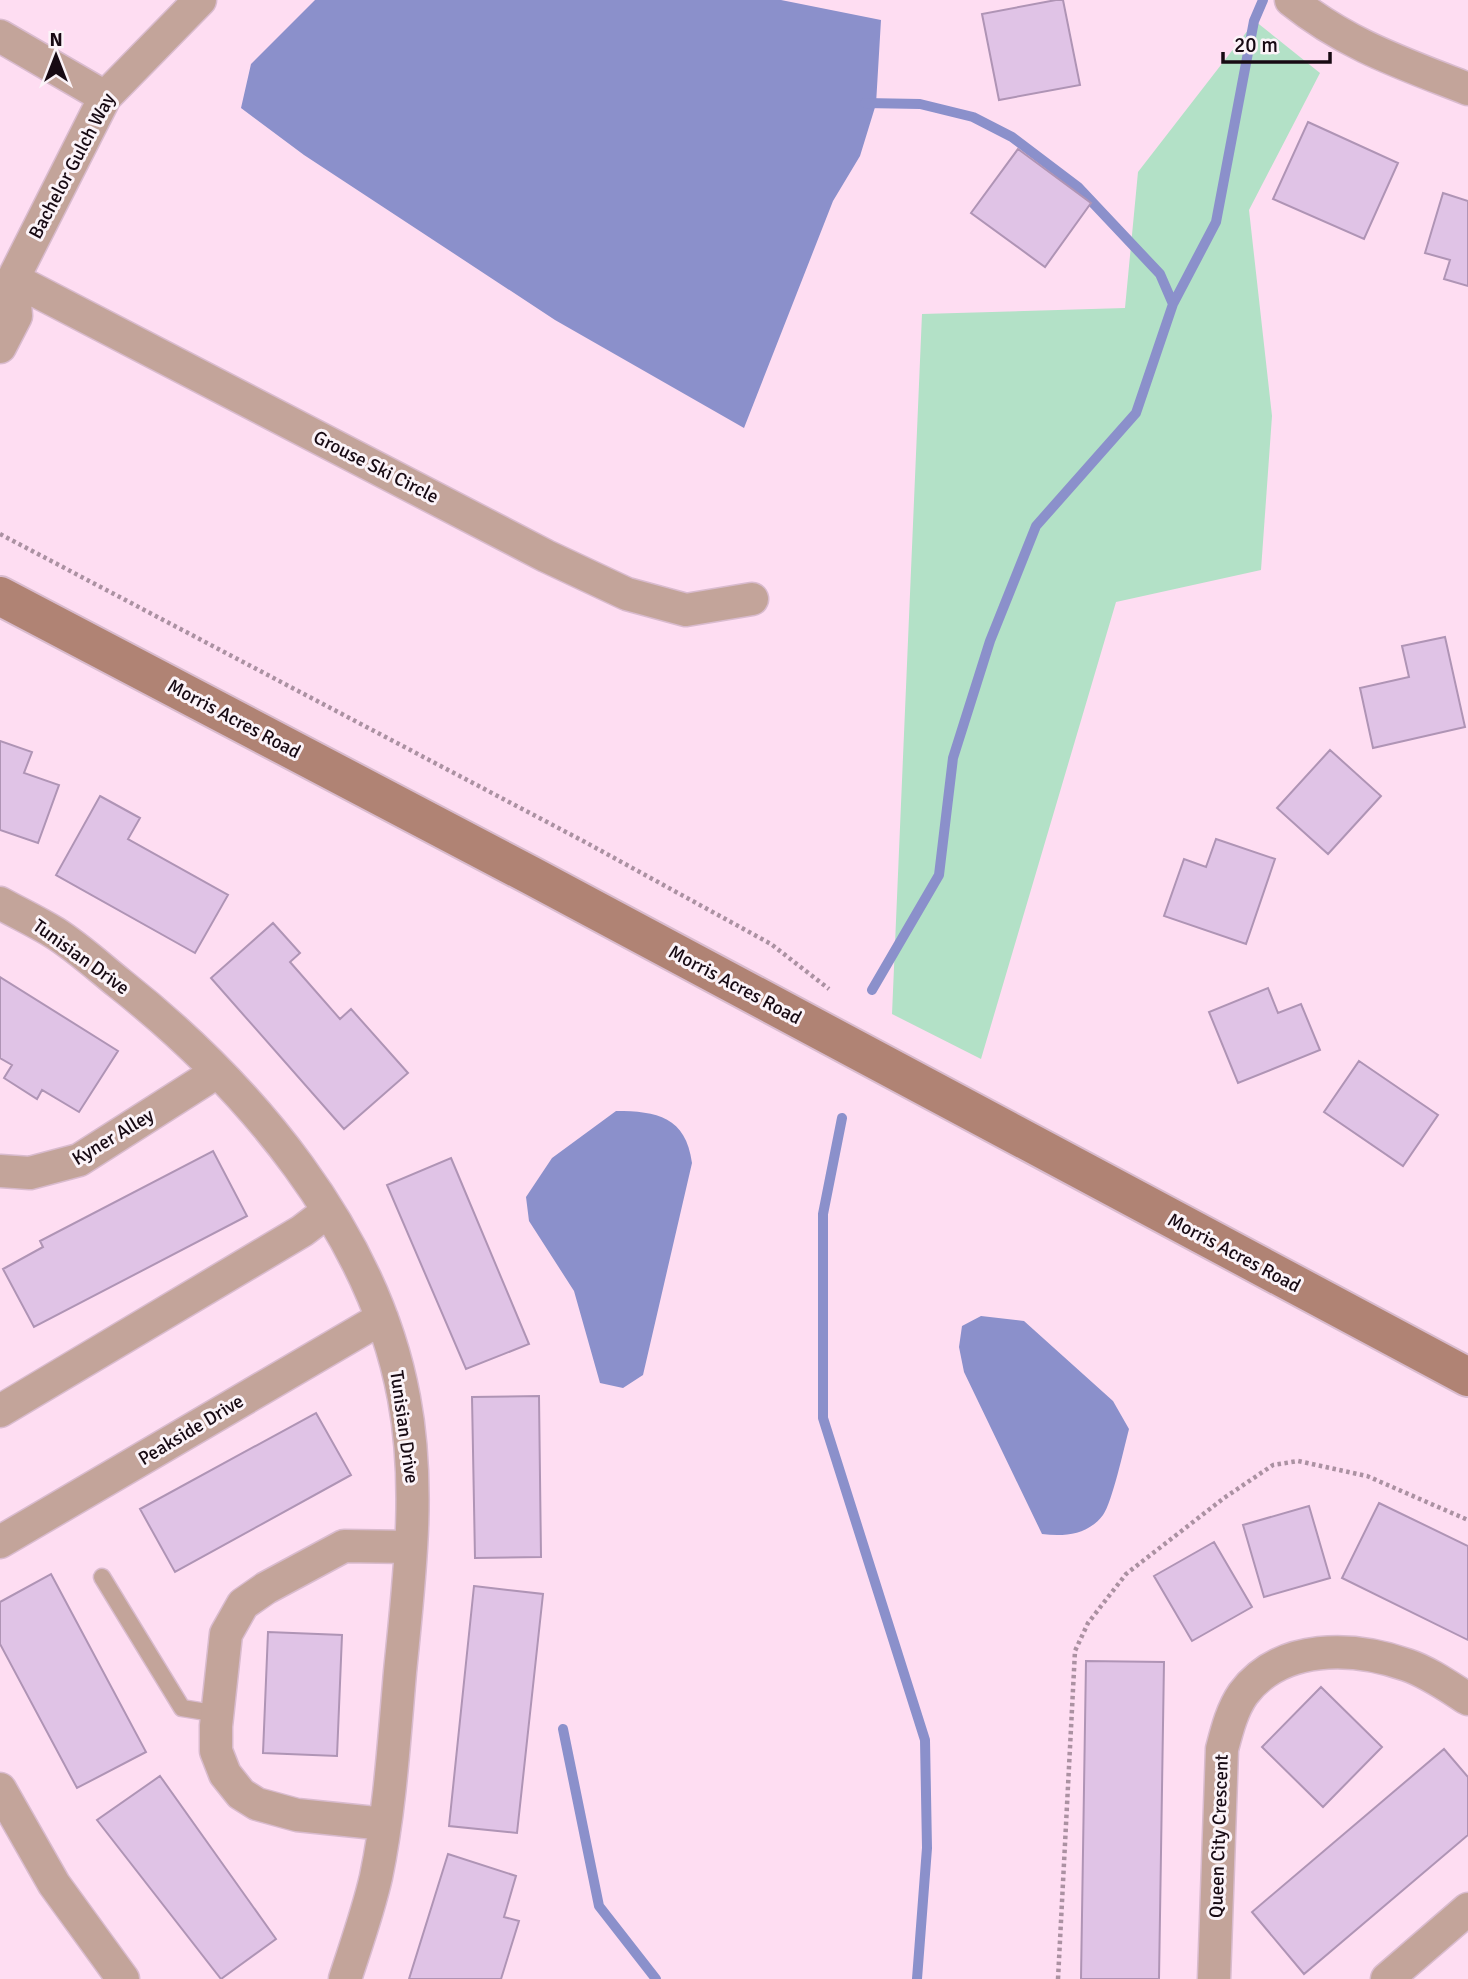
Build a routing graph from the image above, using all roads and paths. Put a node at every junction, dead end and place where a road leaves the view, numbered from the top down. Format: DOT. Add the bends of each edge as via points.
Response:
graph roads {
  1 [pos="200,0"];
  2 [pos="1291,0"];
  3 [pos="0,36"];
  4 [pos="1468,89"];
  5 [pos="105,97"];
  6 [pos="4,280"];
  7 [pos="0,347"];
  8 [pos="0,534"];
  9 [pos="0,596"];
  10 [pos="752,598"];
  11 [pos="0,903"];
  12 [pos="832,991"];
  13 [pos="217,1072"];
  14 [pos="0,1171"];
  15 [pos="327,1212"];
  16 [pos="382,1318"];
  17 [pos="1468,1377"];
  18 [pos="0,1411"];
  19 [pos="1468,1520"];
  20 [pos="0,1542"];
  21 [pos="411,1547"];
  22 [pos="102,1577"];
  23 [pos="1468,1699"];
  24 [pos="218,1714"];
  25 [pos="0,1789"];
  26 [pos="385,1824"];
  27 [pos="1468,1909"];
  28 [pos="123,1979"];
  29 [pos="345,1979"];
  30 [pos="1058,1979"];
  31 [pos="1214,1979"];
  32 [pos="1387,1979"];
  1 -- 5 [label="street, Bachelor Gulch Way"];
  2 -- 4 [label="street" via="1325,27 1367,49"];
  3 -- 5 [label="street"];
  5 -- 6 [label="street, Bachelor Gulch Way"];
  6 -- 7 [label="street" via="16,316"];
  6 -- 10 [label="street, Grouse Ski Circle" via="627,594 686,610"];
  8 -- 12 [label="path" via="748,931"];
  9 -- 17 [label="street, Morris Acres Road"];
  11 -- 13 [label="street, Tunisian Drive" via="56,934 105,971"];
  13 -- 14 [label="street, Kyner Alley" via="79,1160 30,1173"];
  13 -- 15 [label="street, Tunisian Drive" via="282,1147"];
  15 -- 16 [label="street, Tunisian Drive" via="359,1264"];
  15 -- 18 [label="street"];
  16 -- 20 [label="street, Peakside Drive"];
  16 -- 21 [label="street, Tunisian Drive" via="407,1422 413,1490"];
  19 -- 30 [label="path" via="1367,1476 1287,1460 1224,1498 1126,1574 1102,1601 1075,1651"];
  21 -- 24 [label="street" via="344,1546 250,1598 226,1634"];
  21 -- 26 [label="street, Tunisian Drive"];
  22 -- 24 [label="lane" via="182,1708"];
  23 -- 31 [label="street, Queen City Crescent" via="1409,1665 1343,1651 1312,1653 1281,1663 1243,1694 1222,1749"];
  24 -- 26 [label="street" via="218,1759 241,1794 287,1813"];
  25 -- 28 [label="street" via="54,1884"];
  26 -- 29 [label="street, Tunisian Drive" via="369,1902"];
  27 -- 32 [label="street"];
}
